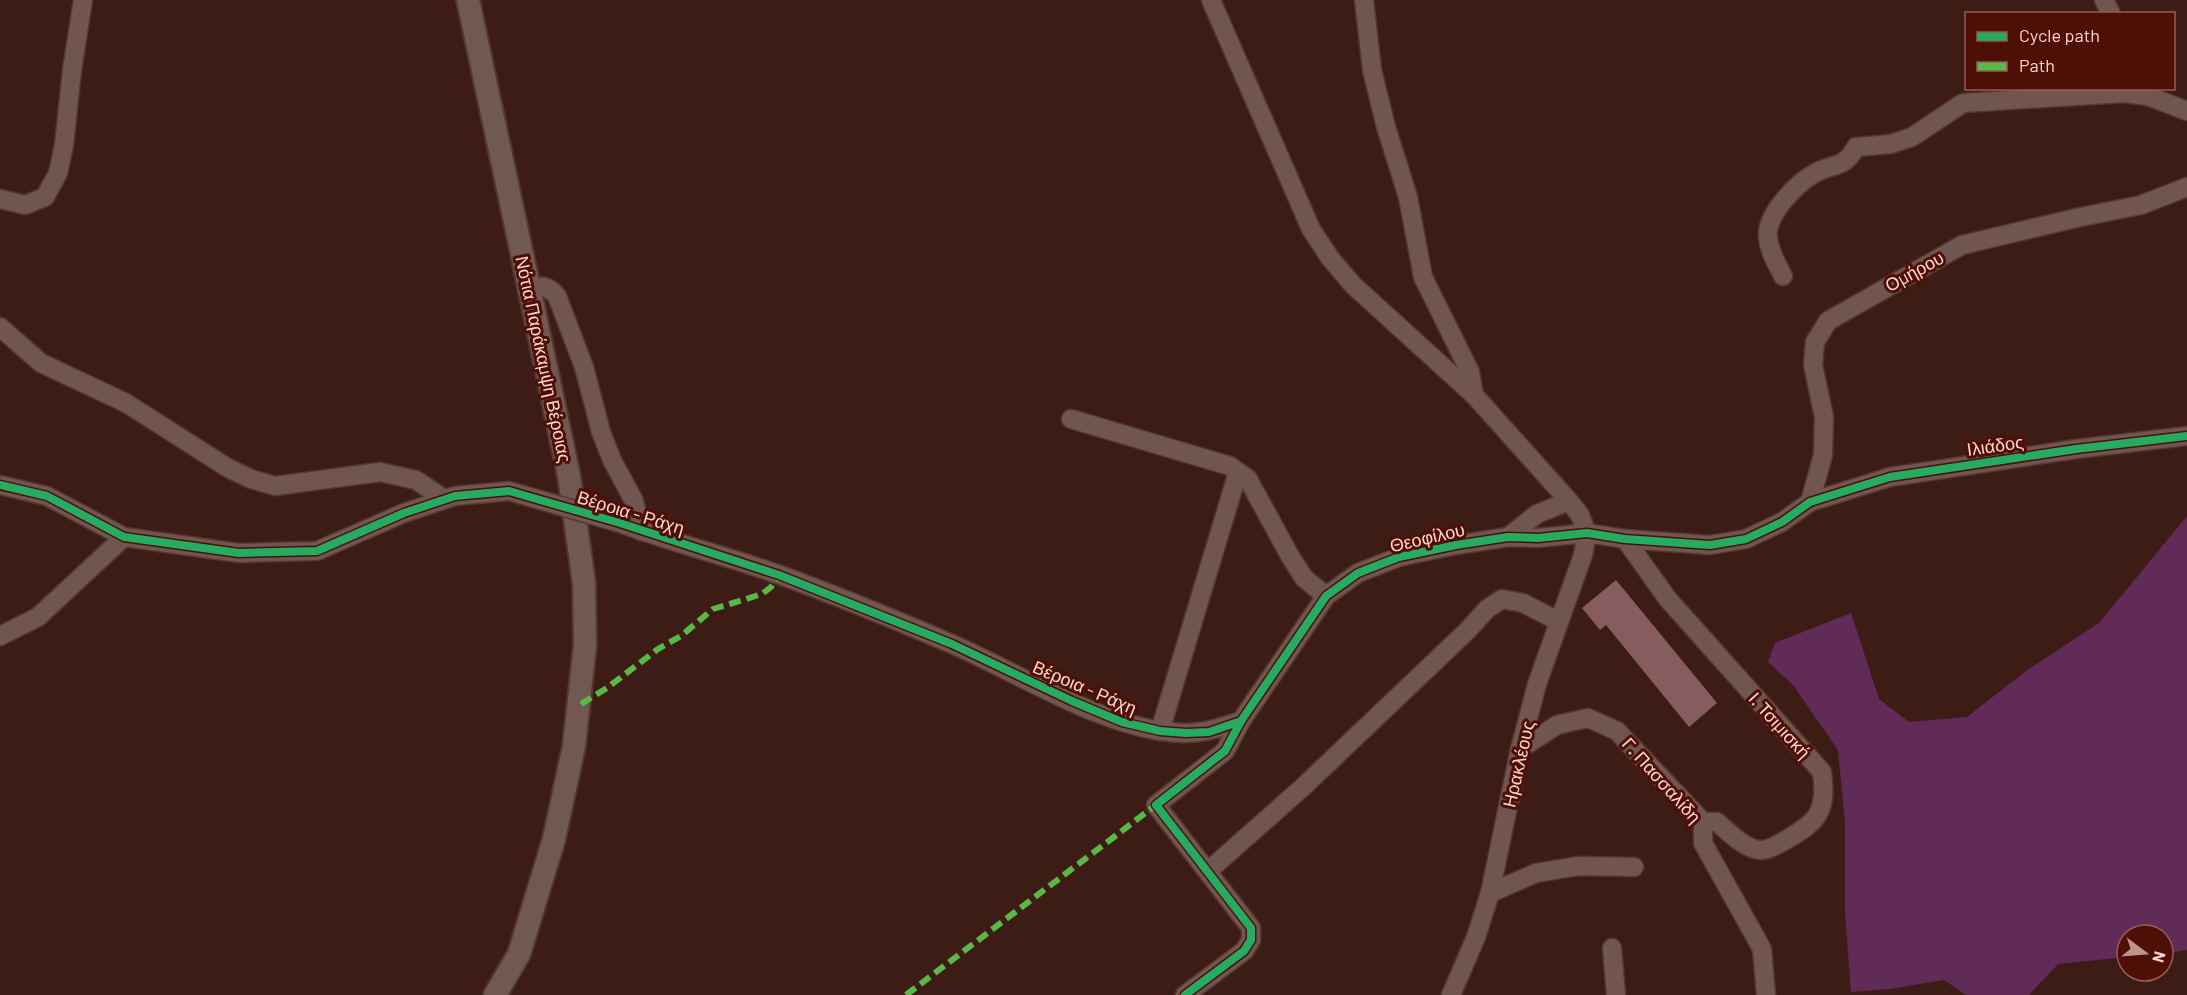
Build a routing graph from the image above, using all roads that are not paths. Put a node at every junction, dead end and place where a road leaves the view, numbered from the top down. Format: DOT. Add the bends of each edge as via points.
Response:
graph roads {
  1 [pos="83,0"];
  2 [pos="468,0"];
  3 [pos="1211,0"];
  4 [pos="1364,0"];
  5 [pos="2147,92"];
  6 [pos="2187,111"];
  7 [pos="2187,187"];
  8 [pos="0,199"];
  9 [pos="1783,276"];
  10 [pos="528,289"];
  11 [pos="0,327"];
  12 [pos="1474,395"];
  13 [pos="1071,419"];
  14 [pos="2187,436"];
  15 [pos="1238,472"];
  16 [pos="0,485"];
  17 [pos="444,499"];
  18 [pos="1569,501"];
  19 [pos="1810,502"];
  20 [pos="641,531"];
  21 [pos="1587,533"];
  22 [pos="124,537"];
  23 [pos="1508,537"];
  24 [pos="1625,539"];
  25 [pos="1326,596"];
  26 [pos="1558,621"];
  27 [pos="0,636"];
  28 [pos="1241,721"];
  29 [pos="1160,731"];
  30 [pos="1520,749"];
  31 [pos="1703,822"];
  32 [pos="1634,867"];
  33 [pos="1208,871"];
  34 [pos="1490,892"];
  35 [pos="1612,948"];
  36 [pos="495,995"];
  37 [pos="1185,995"];
  38 [pos="1450,995"];
  39 [pos="1616,995"];
  40 [pos="1766,995"];
  1 -- 8 [label="street" via="58,173 45,197 25,205"];
  2 -- 10 [label="main road, Νότια Παράκαμψη Βέροιας"];
  3 -- 12 [label="street" via="1311,229 1330,258 1353,285"];
  4 -- 12 [label="street" via="1372,70 1408,197 1423,277 1470,372"];
  5 -- 6 [label="street"];
  5 -- 9 [label="street" via="1963,103 1912,137 1891,144 1856,147 1848,160 1814,173 1780,202 1767,236"];
  7 -- 19 [label="street, Ομήρου" via="2141,205 1962,244 1828,321 1815,342 1813,365 1824,417 1823,455"];
  10 -- 20 [label="street" via="541,285 557,296 584,368 601,432 634,501"];
  10 -- 36 [label="main road, Νότια Παράκαμψη Βέροιας" via="569,476 584,583 585,645 574,746 554,839 519,954"];
  11 -- 17 [label="street" via="41,363 126,403 251,479 275,486 380,472 416,480"];
  12 -- 18 [label="street"];
  13 -- 15 [label="street" via="1230,466"];
  14 -- 19 [label="street, Ιλιάδος" via="1890,477"];
  15 -- 25 [label="street" via="1248,479 1304,578"];
  15 -- 29 [label="street"];
  16 -- 22 [label="street, Βέροια - Ράχη" via="47,496"];
  17 -- 20 [label="street, Βέροια - Ράχη, bridge" via="509,491"];
  17 -- 22 [label="street, Βέροια - Ράχη" via="317,551 239,553"];
  18 -- 21 [label="street"];
  18 -- 23 [label="street, Θεοφίλου" via="1537,514"];
  19 -- 24 [label="street, Θεοφίλου" via="1782,522 1746,539 1710,545"];
  20 -- 29 [label="street, Βέροια - Ράχη" via="779,575 952,644 1102,714"];
  21 -- 23 [label="street, Θεοφίλου"];
  21 -- 24 [label="street, Θεοφίλου"];
  21 -- 26 [label="street, Ηρακλέους" via="1583,555"];
  22 -- 27 [label="street" via="38,617"];
  23 -- 25 [label="street, Θεοφίλου" via="1399,557 1358,573"];
  24 -- 31 [label="street, Ι. Τσιμισκή" via="1667,598 1822,772 1825,794 1821,811 1808,827 1773,848 1759,850 1717,822"];
  25 -- 28 [label="street, Θεοφίλου"];
  26 -- 30 [label="street, Ηρακλέους"];
  26 -- 33 [label="street" via="1523,603 1502,599 1487,609 1320,771"];
  28 -- 29 [label="street, Βέροια - Ράχη" via="1209,732"];
  28 -- 33 [label="street, Θεοφίλου" via="1225,751 1156,805"];
  30 -- 31 [label="street, Γ. Πασσαλίδη" via="1557,725 1588,718 1617,731"];
  30 -- 34 [label="street, Ηρακλέους"];
  31 -- 40 [label="street, Γ. Πασσαλίδη" via="1703,843 1762,949"];
  32 -- 34 [label="street" via="1578,866 1536,873"];
  33 -- 37 [label="street" via="1251,928 1251,940 1244,951"];
  34 -- 38 [label="street, Ηρακλέους" via="1476,937"];
  35 -- 39 [label="street"];
}
